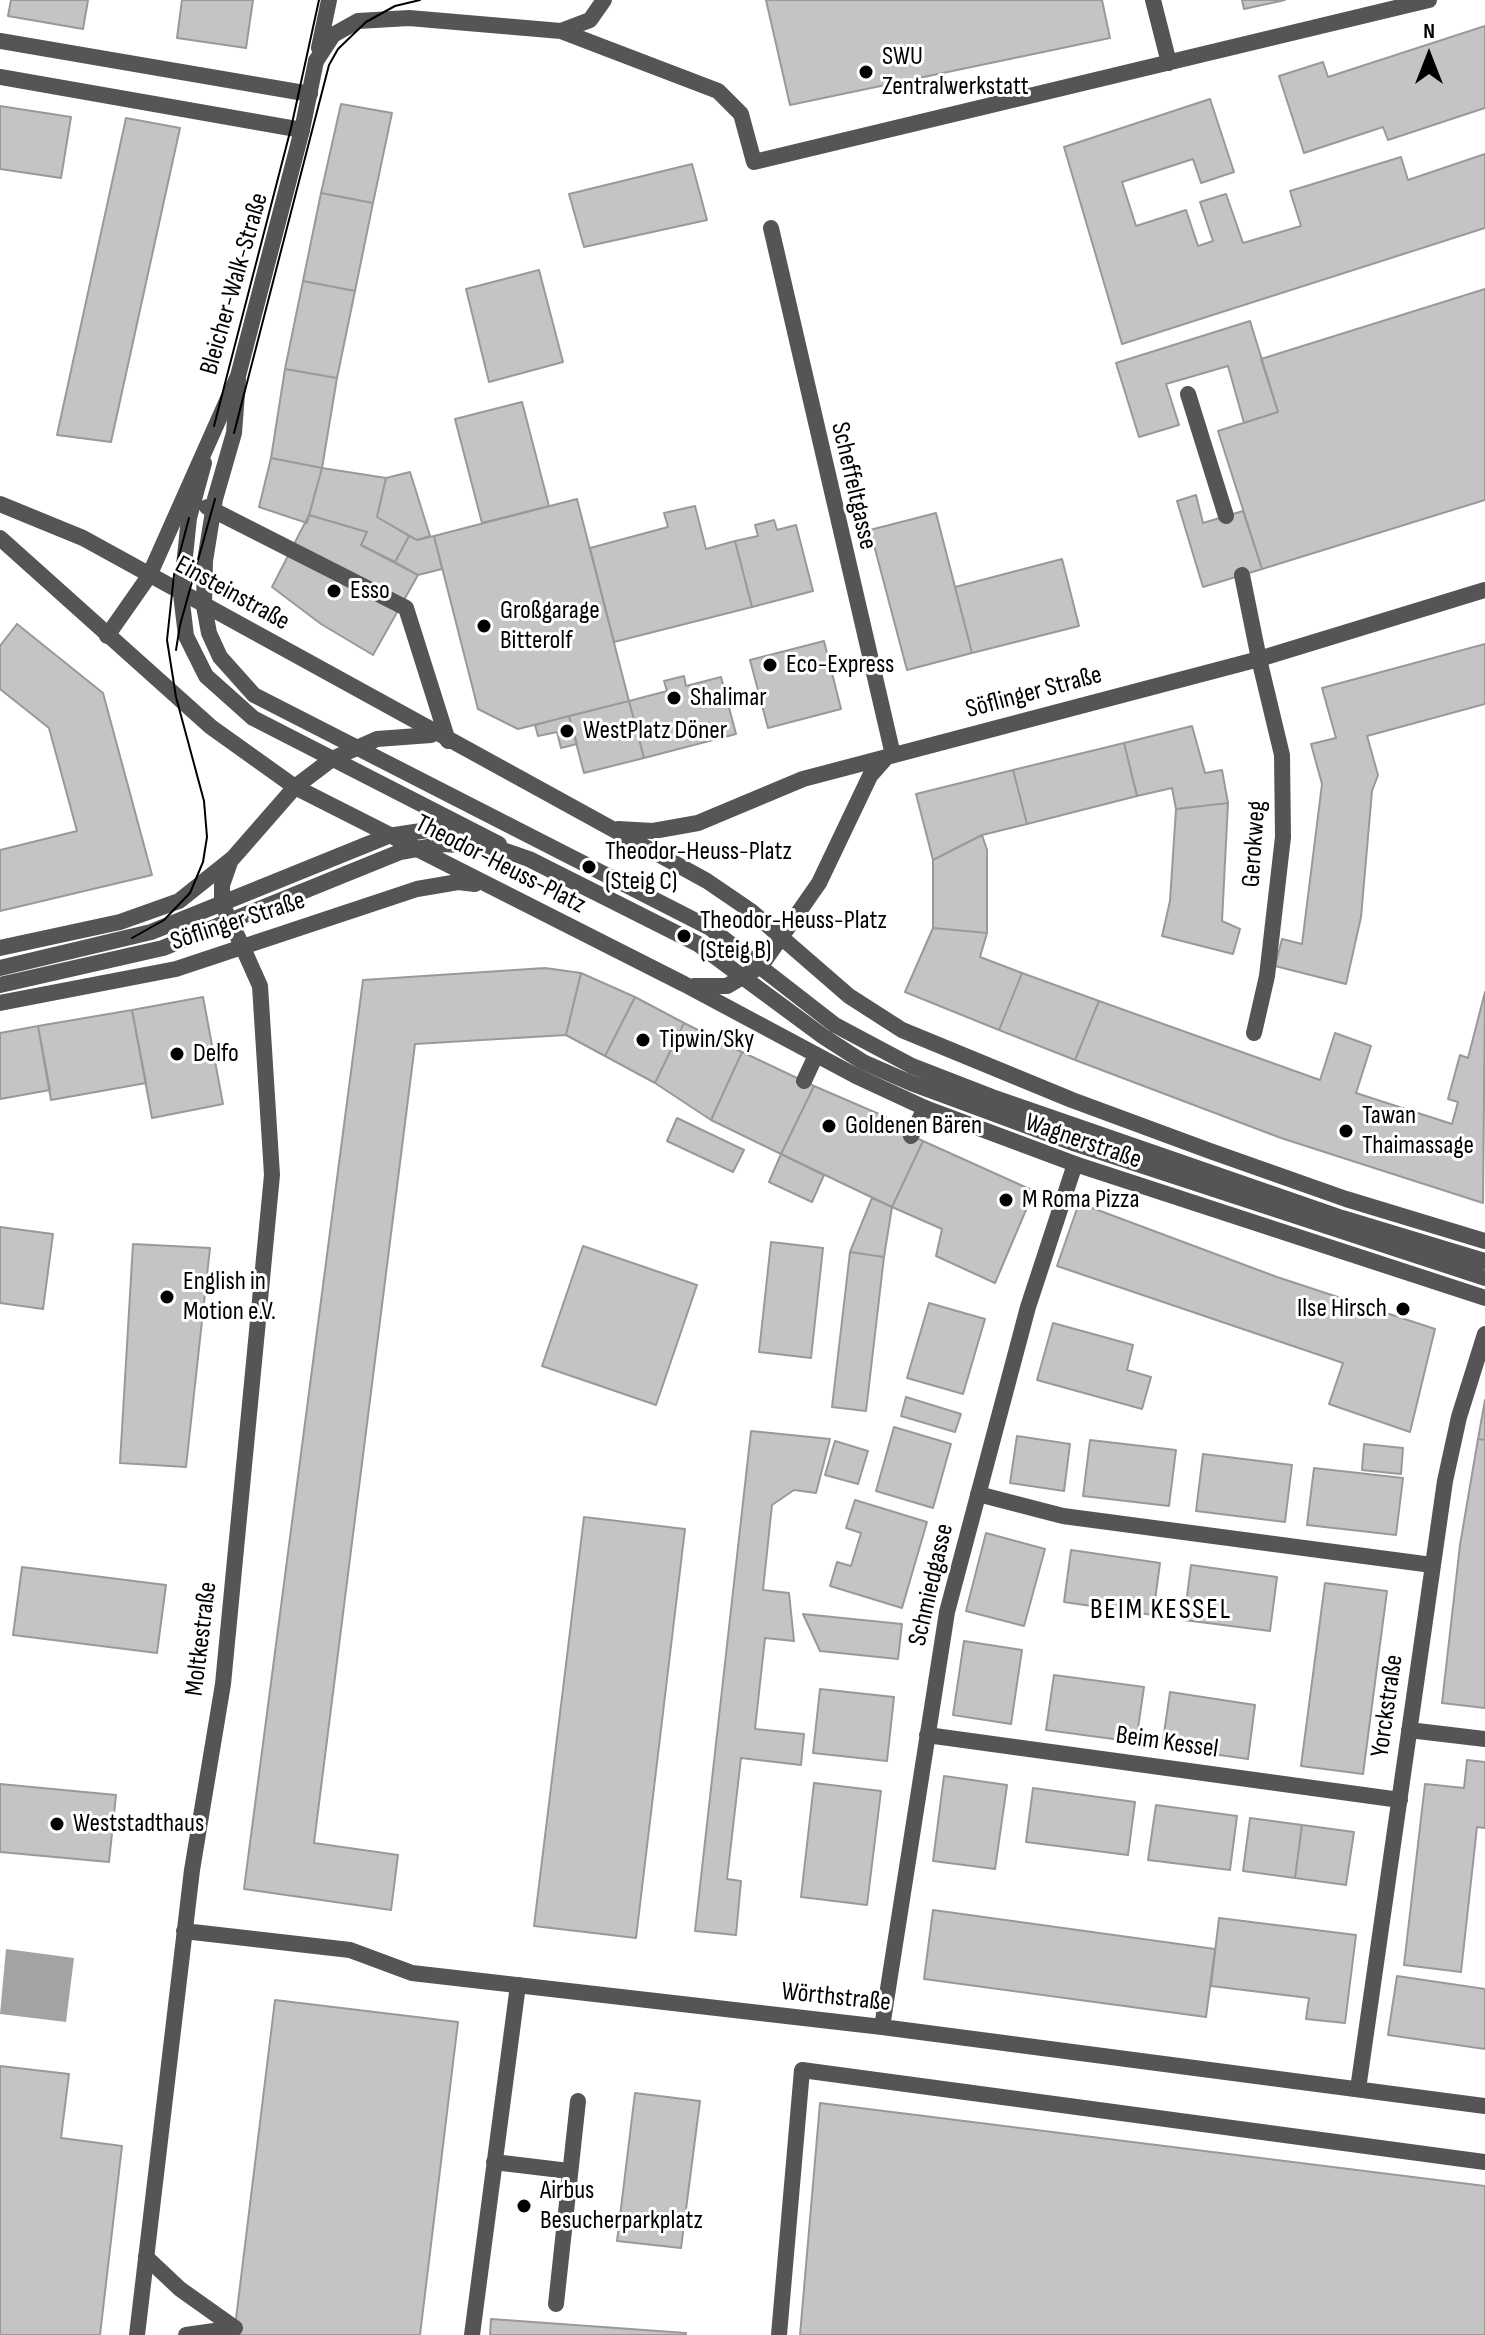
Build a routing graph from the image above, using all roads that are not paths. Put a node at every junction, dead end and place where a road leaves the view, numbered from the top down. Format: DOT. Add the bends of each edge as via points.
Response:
graph roads {
  1 [pos="329,0"];
  2 [pos="604,0"];
  3 [pos="1153,0"];
  4 [pos="1429,0"];
  5 [pos="1400,4"];
  6 [pos="561,31"];
  7 [pos="0,41"];
  8 [pos="316,61"];
  9 [pos="1169,63"];
  10 [pos="0,77"];
  11 [pos="310,94"];
  12 [pos="302,130"];
  13 [pos="771,228"];
  14 [pos="238,376"];
  15 [pos="1188,394"];
  16 [pos="190,498"];
  17 [pos="0,504"];
  18 [pos="213,511"];
  19 [pos="1226,516"];
  20 [pos="0,538"];
  21 [pos="1242,575"];
  22 [pos="149,576"];
  23 [pos="1485,590"];
  24 [pos="181,594"];
  25 [pos="204,606"];
  26 [pos="107,636"];
  27 [pos="1259,659"];
  28 [pos="442,738"];
  29 [pos="352,748"];
  30 [pos="893,755"];
  31 [pos="332,759"];
  32 [pos="295,787"];
  33 [pos="597,823"];
  34 [pos="463,825"];
  35 [pos="388,836"];
  36 [pos="547,846"];
  37 [pos="413,849"];
  38 [pos="233,858"];
  39 [pos="529,859"];
  40 [pos="488,887"];
  41 [pos="222,904"];
  42 [pos="167,906"];
  43 [pos="228,922"];
  44 [pos="132,938"];
  45 [pos="783,938"];
  46 [pos="0,948"];
  47 [pos="243,948"];
  48 [pos="761,966"];
  49 [pos="0,968"];
  50 [pos="747,977"];
  51 [pos="684,984"];
  52 [pos="0,985"];
  53 [pos="0,1003"];
  54 [pos="1254,1033"];
  55 [pos="816,1055"];
  56 [pos="804,1081"];
  57 [pos="925,1108"];
  58 [pos="911,1136"];
  59 [pos="1075,1164"];
  60 [pos="1485,1241"];
  61 [pos="1485,1261"];
  62 [pos="1485,1278"];
  63 [pos="1485,1298"];
  64 [pos="1485,1334"];
  65 [pos="978,1494"];
  66 [pos="1432,1565"];
  67 [pos="1409,1730"];
  68 [pos="927,1735"];
  69 [pos="1485,1739"];
  70 [pos="1400,1800"];
  71 [pos="184,1931"];
  72 [pos="518,1985"];
  73 [pos="882,2027"];
  74 [pos="1358,2089"];
  75 [pos="578,2101"];
  76 [pos="1485,2106"];
  77 [pos="494,2162"];
  78 [pos="1485,2162"];
  79 [pos="569,2171"];
  80 [pos="146,2257"];
  81 [pos="556,2304"];
  82 [pos="137,2335"];
  83 [pos="186,2335"];
  84 [pos="472,2335"];
  85 [pos="779,2335"];
  1 -- 8 [label="street, Bleicher-Walk-Straße"];
  2 -- 6 [label="street" via="590,20"];
  3 -- 9 [label="street"];
  4 -- 5 [label="street"];
  5 -- 9 [label="street"];
  6 -- 8 [label="street" via="373,18 333,35"];
  6 -- 9 [label="street" via="718,91 741,114 754,162"];
  7 -- 11 [label="street"];
  8 -- 11 [label="street, Bleicher-Walk-Straße"];
  10 -- 12 [label="street"];
  11 -- 12 [label="street, Bleicher-Walk-Straße"];
  12 -- 14 [label="street, Bleicher-Walk-Straße"];
  13 -- 30 [label="street, Scheffeltgasse"];
  14 -- 16 [label="street, Bleicher-Walk-Straße" via="214,426"];
  14 -- 18 [label="street" via="234,433"];
  15 -- 19 [label="street"];
  16 -- 18 [label="street"];
  16 -- 22 [label="street, Bleicher-Walk-Straße"];
  16 -- 24 [label="street"];
  17 -- 22 [label="street, Einsteinstraße" via="83,538"];
  18 -- 25 [label="street"];
  18 -- 28 [label="street" via="406,608"];
  20 -- 26 [label="street"];
  21 -- 27 [label="street, Gerokweg"];
  22 -- 24 [label="street, Einsteinstraße"];
  22 -- 26 [label="street, Bleicher-Walk-Straße"];
  23 -- 27 [label="street, Söflinger Straße"];
  24 -- 25 [label="street, Einsteinstraße"];
  24 -- 31 [label="street" via="189,646 212,683 253,718"];
  25 -- 28 [label="street, Einsteinstraße"];
  25 -- 29 [label="street" via="220,657 244,688"];
  26 -- 32 [label="street" via="211,727"];
  27 -- 30 [label="street, Söflinger Straße"];
  27 -- 54 [label="street, Gerokweg" via="1282,755 1283,837 1267,976"];
  28 -- 29 [label="street, Söflinger Straße" via="403,735"];
  28 -- 33 [label="street"];
  29 -- 31 [label="street, Söflinger Straße"];
  29 -- 36 [label="street"];
  30 -- 33 [label="street, Söflinger Straße" via="803,779 674,830 632,831"];
  30 -- 45 [label="street" via="870,776 830,865"];
  31 -- 32 [label="street, Söflinger Straße"];
  31 -- 34 [label="street"];
  32 -- 35 [label="street, Theodor-Heuss-Platz"];
  32 -- 38 [label="street, Söflinger Straße"];
  33 -- 45 [label="street" via="707,881"];
  34 -- 35 [label="street"];
  34 -- 36 [label="street"];
  34 -- 39 [label="street"];
  35 -- 37 [label="street, Theodor-Heuss-Platz"];
  35 -- 41 [label="street"];
  36 -- 48 [label="street" via="710,928"];
  37 -- 39 [label="street" via="472,845"];
  37 -- 40 [label="street, Theodor-Heuss-Platz"];
  37 -- 43 [label="street" via="369,862"];
  38 -- 41 [label="street" via="224,875"];
  38 -- 42 [label="street, Söflinger Straße"];
  39 -- 50 [label="street" via="684,936"];
  40 -- 47 [label="street, Söflinger Straße" via="431,885"];
  40 -- 51 [label="street, Theodor-Heuss-Platz"];
  41 -- 43 [label="street, Moltkestraße"];
  41 -- 44 [label="street"];
  42 -- 44 [label="street"];
  42 -- 46 [label="street, Söflinger Straße" via="100,927"];
  43 -- 47 [label="street, Moltkestraße"];
  43 -- 52 [label="street" via="134,956"];
  44 -- 49 [label="street"];
  45 -- 48 [label="street"];
  45 -- 60 [label="street, Wagnerstraße" via="883,1019 969,1059 1346,1199"];
  47 -- 53 [label="street, Söflinger Straße" via="176,969"];
  47 -- 71 [label="street, Moltkestraße" via="260,986 272,1175 223,1684"];
  48 -- 50 [label="street"];
  48 -- 61 [label="street" via="835,1025 937,1077 1342,1218"];
  50 -- 51 [label="street" via="727,986"];
  50 -- 62 [label="street" via="863,1062 935,1094"];
  51 -- 55 [label="street, Wagnerstraße"];
  55 -- 56 [label="street"];
  55 -- 57 [label="street, Wagnerstraße"];
  57 -- 58 [label="street"];
  57 -- 59 [label="street, Wagnerstraße"];
  59 -- 63 [label="street, Wagnerstraße"];
  59 -- 65 [label="street, Schmiedgasse" via="1028,1307"];
  64 -- 66 [label="street, Yorckstraße" via="1459,1417"];
  65 -- 66 [label="street" via="1063,1516"];
  65 -- 68 [label="street, Schmiedgasse" via="947,1612"];
  66 -- 67 [label="street, Yorckstraße"];
  67 -- 69 [label="street"];
  67 -- 70 [label="street, Yorckstraße"];
  68 -- 70 [label="street, Beim Kessel"];
  68 -- 73 [label="street, Schmiedgasse"];
  70 -- 74 [label="street, Yorckstraße"];
  71 -- 72 [label="street, Wörthstraße" via="350,1950 412,1973"];
  71 -- 80 [label="street, Moltkestraße"];
  72 -- 73 [label="street, Wörthstraße"];
  72 -- 77 [label="street"];
  73 -- 74 [label="street, Wörthstraße"];
  74 -- 76 [label="street, Wörthstraße"];
  75 -- 79 [label="street"];
  77 -- 79 [label="street"];
  77 -- 84 [label="street"];
  78 -- 85 [label="street" via="802,2070"];
  79 -- 81 [label="street"];
  80 -- 82 [label="street, Moltkestraße"];
  80 -- 83 [label="street" via="235,2328"];
}
